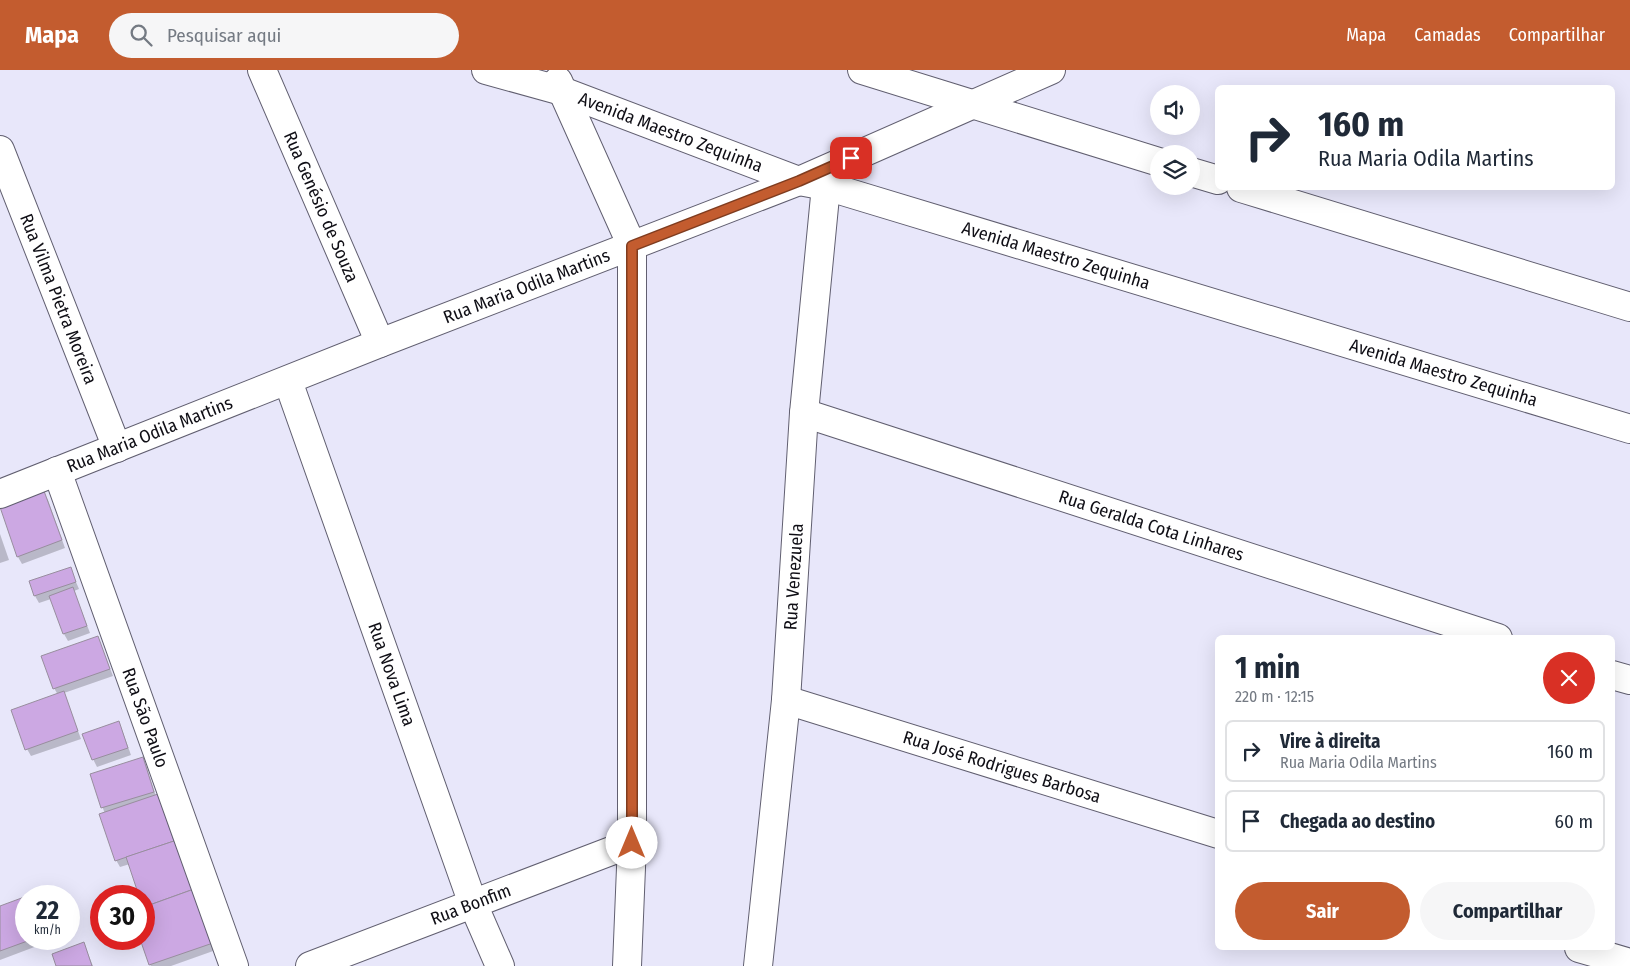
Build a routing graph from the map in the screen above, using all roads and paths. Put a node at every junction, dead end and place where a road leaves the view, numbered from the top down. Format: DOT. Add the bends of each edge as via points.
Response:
graph roads {
  1 [pos="262,70"];
  2 [pos="486,70"];
  3 [pos="862,70"];
  4 [pos="1051,70"];
  5 [pos="558,80"];
  6 [pos="972,105"];
  7 [pos="0,150"];
  8 [pos="1150,159"];
  9 [pos="1200,175"];
  10 [pos="1215,179"];
  11 [pos="799,181"];
  12 [pos="826,186"];
  13 [pos="1248,190"];
  14 [pos="632,246"];
  15 [pos="1630,307"];
  16 [pos="380,343"];
  17 [pos="288,380"];
  18 [pos="804,413"];
  19 [pos="1630,429"];
  20 [pos="117,448"];
  21 [pos="57,471"];
  22 [pos="0,494"];
  23 [pos="1489,635"];
  24 [pos="1615,676"];
  25 [pos="1630,680"];
  26 [pos="786,700"];
  27 [pos="1215,833"];
  28 [pos="632,843"];
  29 [pos="473,904"];
  30 [pos="1587,950"];
  31 [pos="1630,963"];
  32 [pos="234,966"];
  33 [pos="310,966"];
  34 [pos="500,966"];
  35 [pos="627,966"];
  36 [pos="758,966"];
  1 -- 16 [label="street, Rua Genésio de Souza"];
  2 -- 5 [label="street, Avenida Maestro Zequinha"];
  3 -- 6 [label="street"];
  4 -- 6 [label="street, Rua Maria Odila Martins"];
  5 -- 11 [label="street, Avenida Maestro Zequinha"];
  5 -- 14 [label="street"];
  6 -- 8 [label="street"];
  6 -- 11 [label="street, Rua Maria Odila Martins"];
  7 -- 20 [label="street, Rua Vilma Pietra Moreira"];
  9 -- 10 [label="street"];
  11 -- 12 [label="street, Avenida Maestro Zequinha"];
  11 -- 14 [label="street, Rua Maria Odila Martins"];
  12 -- 18 [label="street, Rua Venezuela"];
  12 -- 19 [label="street, Avenida Maestro Zequinha"];
  13 -- 15 [label="street"];
  14 -- 16 [label="street, Rua Maria Odila Martins"];
  14 -- 28 [label="street"];
  16 -- 17 [label="street, Rua Maria Odila Martins"];
  17 -- 20 [label="street, Rua Maria Odila Martins"];
  17 -- 29 [label="street, Rua Nova Lima"];
  18 -- 23 [label="street, Rua Geralda Cota Linhares"];
  18 -- 26 [label="street, Rua Venezuela"];
  20 -- 21 [label="street, Rua Maria Odila Martins"];
  21 -- 22 [label="street, Rua Maria Odila Martins"];
  21 -- 32 [label="street, Rua São Paulo"];
  24 -- 25 [label="street"];
  26 -- 27 [label="street, Rua José Rodrigues Barbosa"];
  26 -- 36 [label="street, Rua Venezuela"];
  28 -- 29 [label="street, Rua Bonfim"];
  28 -- 35 [label="street"];
  29 -- 33 [label="street, Rua Bonfim"];
  29 -- 34 [label="street, Rua Nova Lima"];
  30 -- 31 [label="street"];
}
